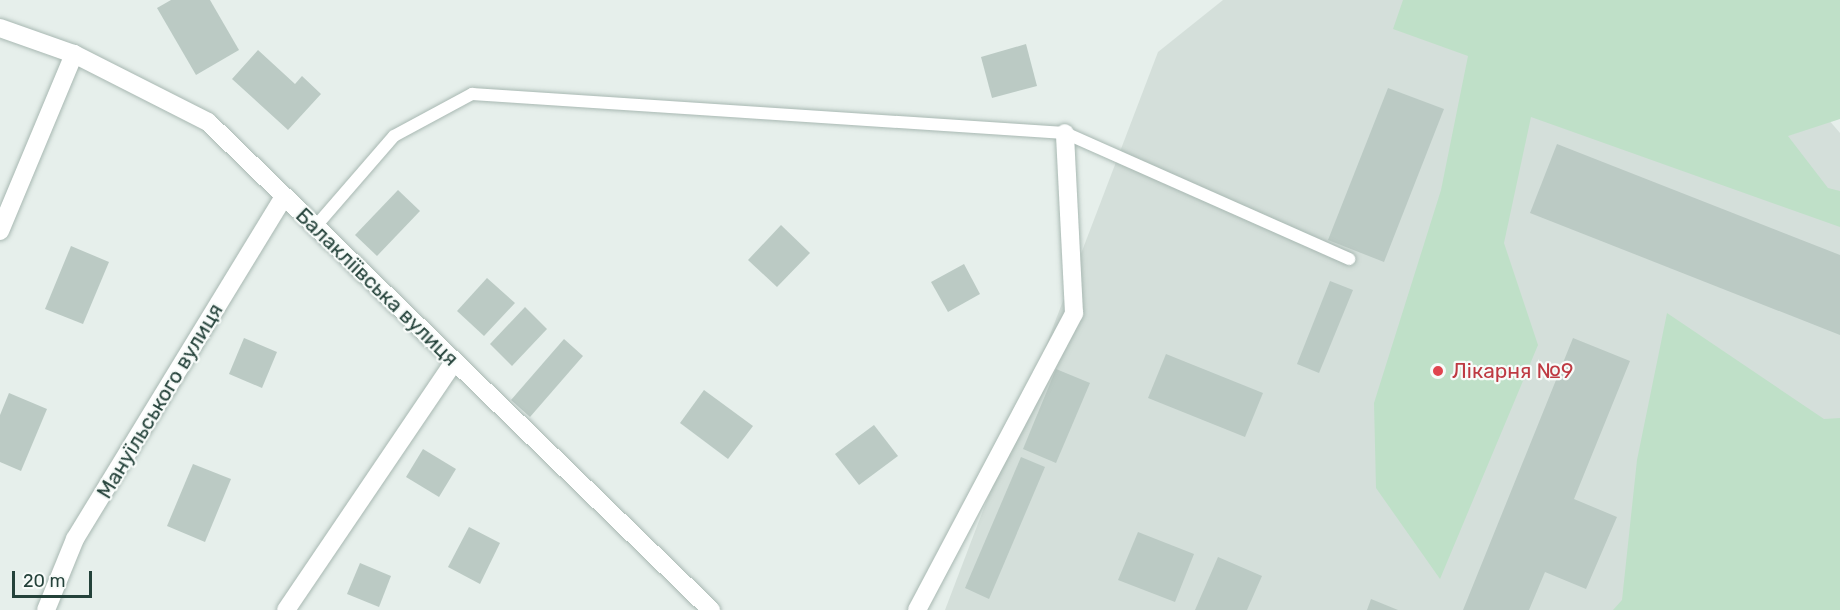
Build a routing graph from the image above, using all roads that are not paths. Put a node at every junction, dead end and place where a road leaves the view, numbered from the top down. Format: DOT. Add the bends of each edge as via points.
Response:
graph roads {
  1 [pos="0,28"];
  2 [pos="74,54"];
  3 [pos="1065,133"];
  4 [pos="284,196"];
  5 [pos="316,226"];
  6 [pos="0,231"];
  7 [pos="1349,259"];
  8 [pos="454,362"];
  9 [pos="46,610"];
  10 [pos="286,610"];
  11 [pos="711,610"];
  12 [pos="917,610"];
  1 -- 2 [label="street, Балакліївська вулиця"];
  2 -- 4 [label="street, Балакліївська вулиця" via="208,122"];
  2 -- 6 [label="street"];
  3 -- 5 [label="lane" via="472,94 394,135"];
  3 -- 7 [label="lane"];
  3 -- 12 [label="street" via="1074,313"];
  4 -- 5 [label="street, Балакліївська вулиця"];
  4 -- 9 [label="street, Мануїльського вулиця" via="75,539"];
  5 -- 8 [label="street, Балакліївська вулиця"];
  8 -- 10 [label="street"];
  8 -- 11 [label="street, Балакліївська вулиця"];
}
